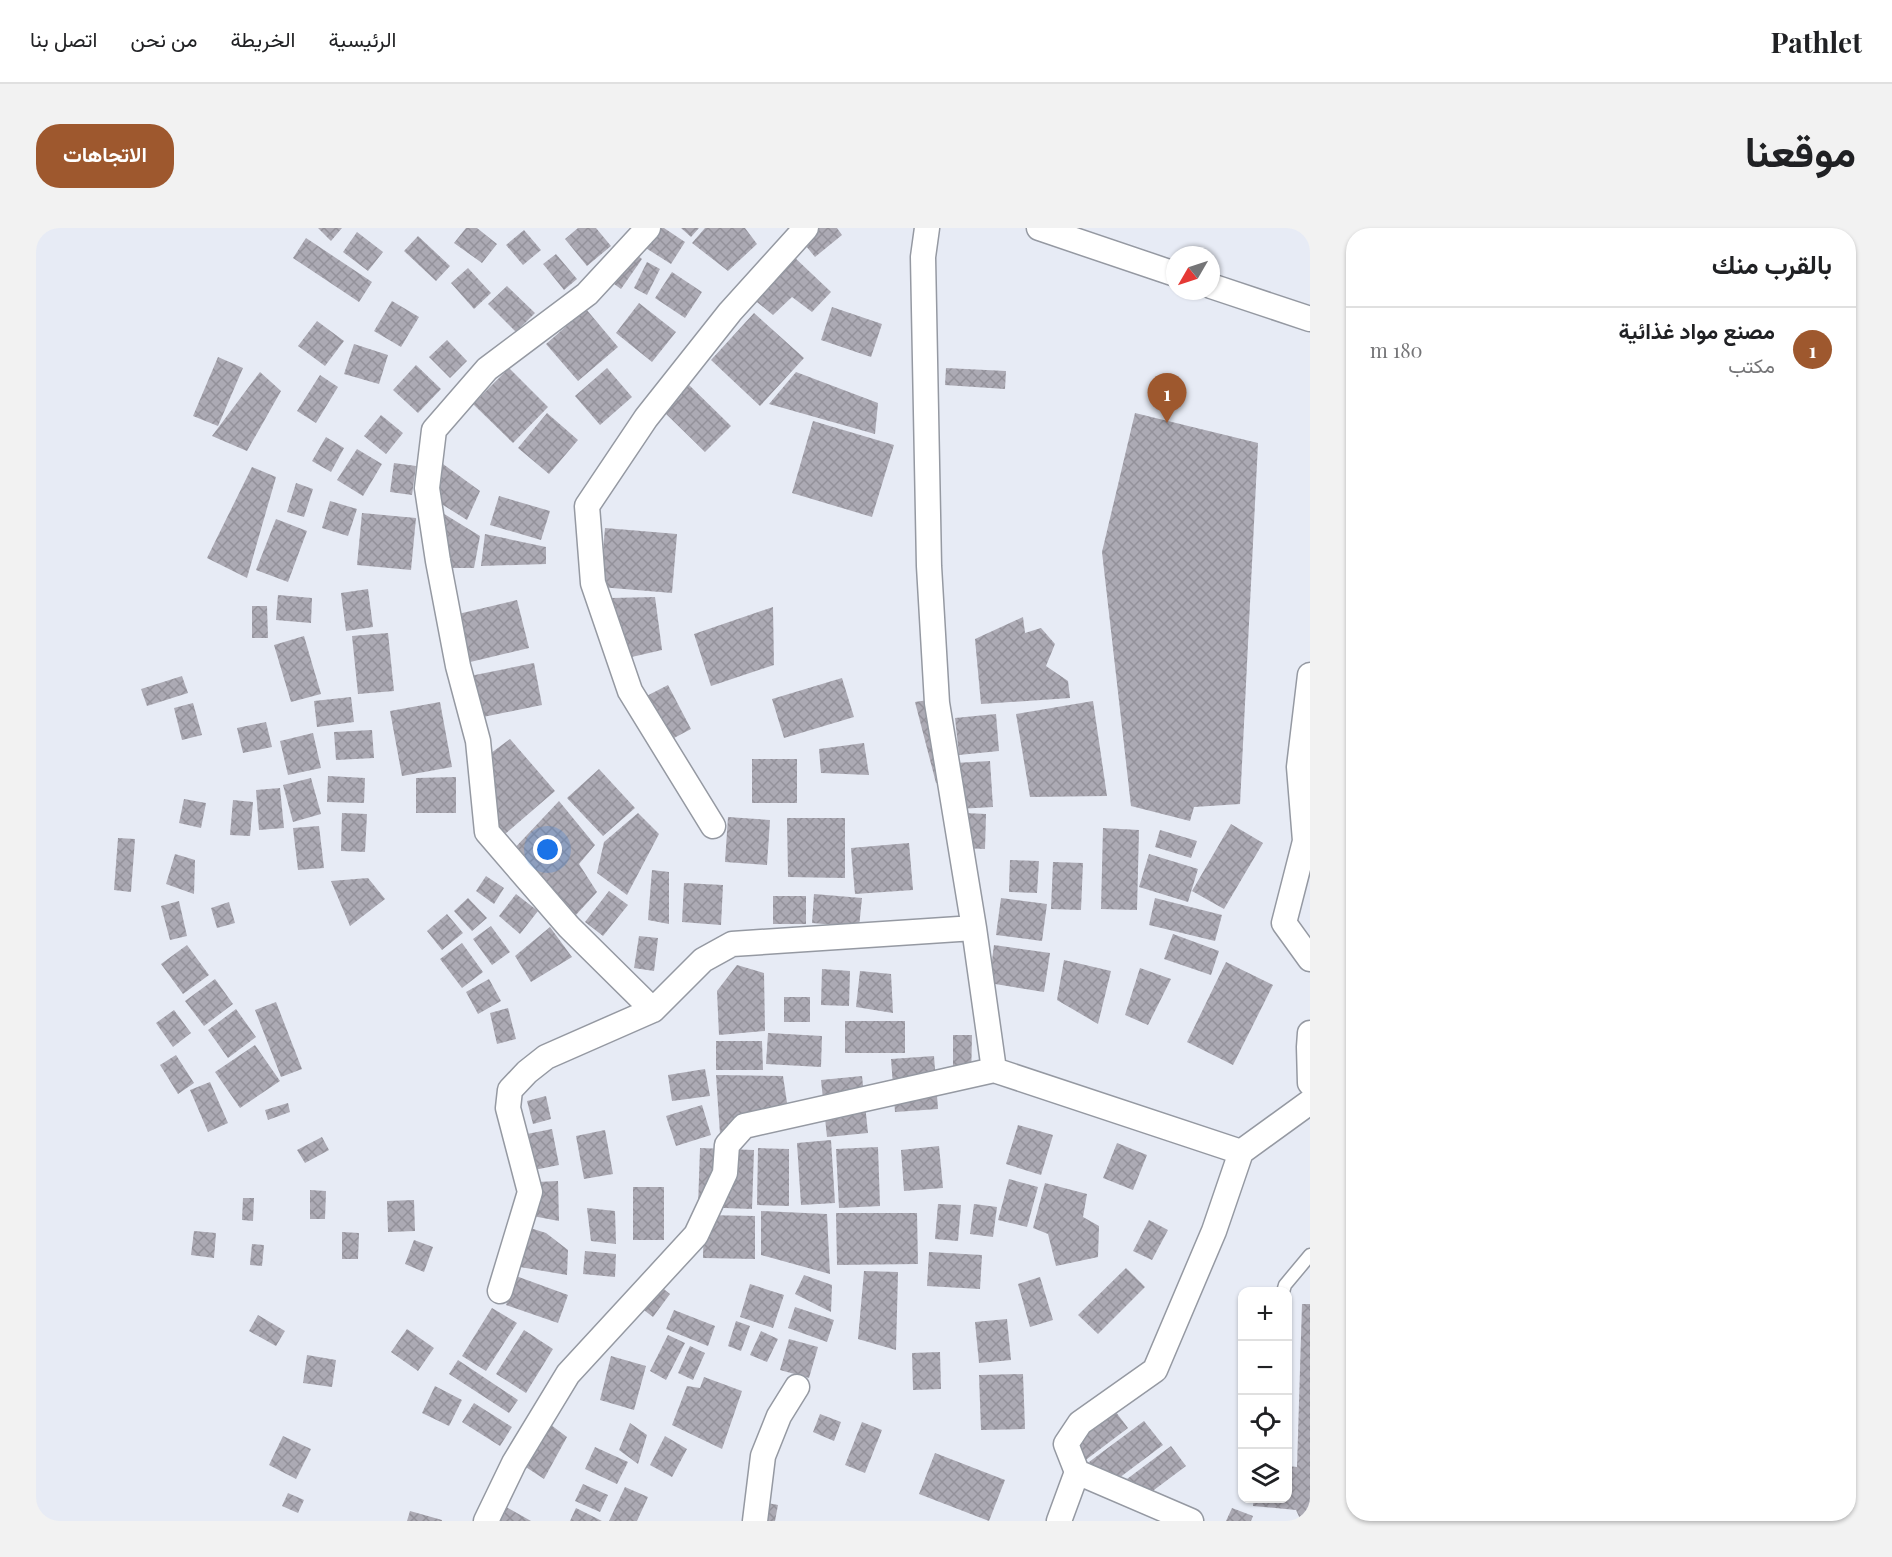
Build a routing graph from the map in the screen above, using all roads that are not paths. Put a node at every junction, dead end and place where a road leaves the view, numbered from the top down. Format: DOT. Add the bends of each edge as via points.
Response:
graph roads {
  1 [pos="648,228"];
  2 [pos="806,228"];
  3 [pos="927,228"];
  4 [pos="1039,228"];
  5 [pos="1166,271"];
  6 [pos="1220,289"];
  7 [pos="1310,319"];
  8 [pos="1310,675"];
  9 [pos="713,826"];
  10 [pos="974,928"];
  11 [pos="1310,959"];
  12 [pos="653,1010"];
  13 [pos="1310,1033"];
  14 [pos="994,1070"];
  15 [pos="1310,1083"];
  16 [pos="1310,1102"];
  17 [pos="1241,1152"];
  18 [pos="1310,1255"];
  19 [pos="1285,1287"];
  20 [pos="500,1291"];
  21 [pos="797,1387"];
  22 [pos="1077,1472"];
  23 [pos="486,1521"];
  24 [pos="755,1521"];
  25 [pos="1059,1521"];
  26 [pos="1191,1521"];
  1 -- 12 [label="street" via="587,294 487,369 434,430 427,488 458,666 478,741 487,832 568,927"];
  2 -- 9 [label="street" via="716,330 646,418 587,506 593,583 630,691"];
  3 -- 10 [label="street" via="922,257 929,566 937,704"];
  4 -- 5 [label="street"];
  6 -- 7 [label="street"];
  8 -- 11 [label="street" via="1299,767 1305,841 1284,923"];
  10 -- 12 [label="street" via="732,944 702,960"];
  10 -- 14 [label="street"];
  12 -- 20 [label="street" via="546,1057 510,1090 508,1108 530,1192"];
  13 -- 15 [label="street"];
  14 -- 17 [label="street"];
  14 -- 23 [label="street" via="744,1126 727,1144 724,1173 696,1235 568,1374 514,1463"];
  16 -- 17 [label="street"];
  17 -- 22 [label="street" via="1214,1231 1155,1370 1080,1423 1066,1444"];
  18 -- 19 [label="lane"];
  21 -- 24 [label="street" via="779,1416 763,1456"];
  22 -- 25 [label="street"];
  22 -- 26 [label="street"];
}
